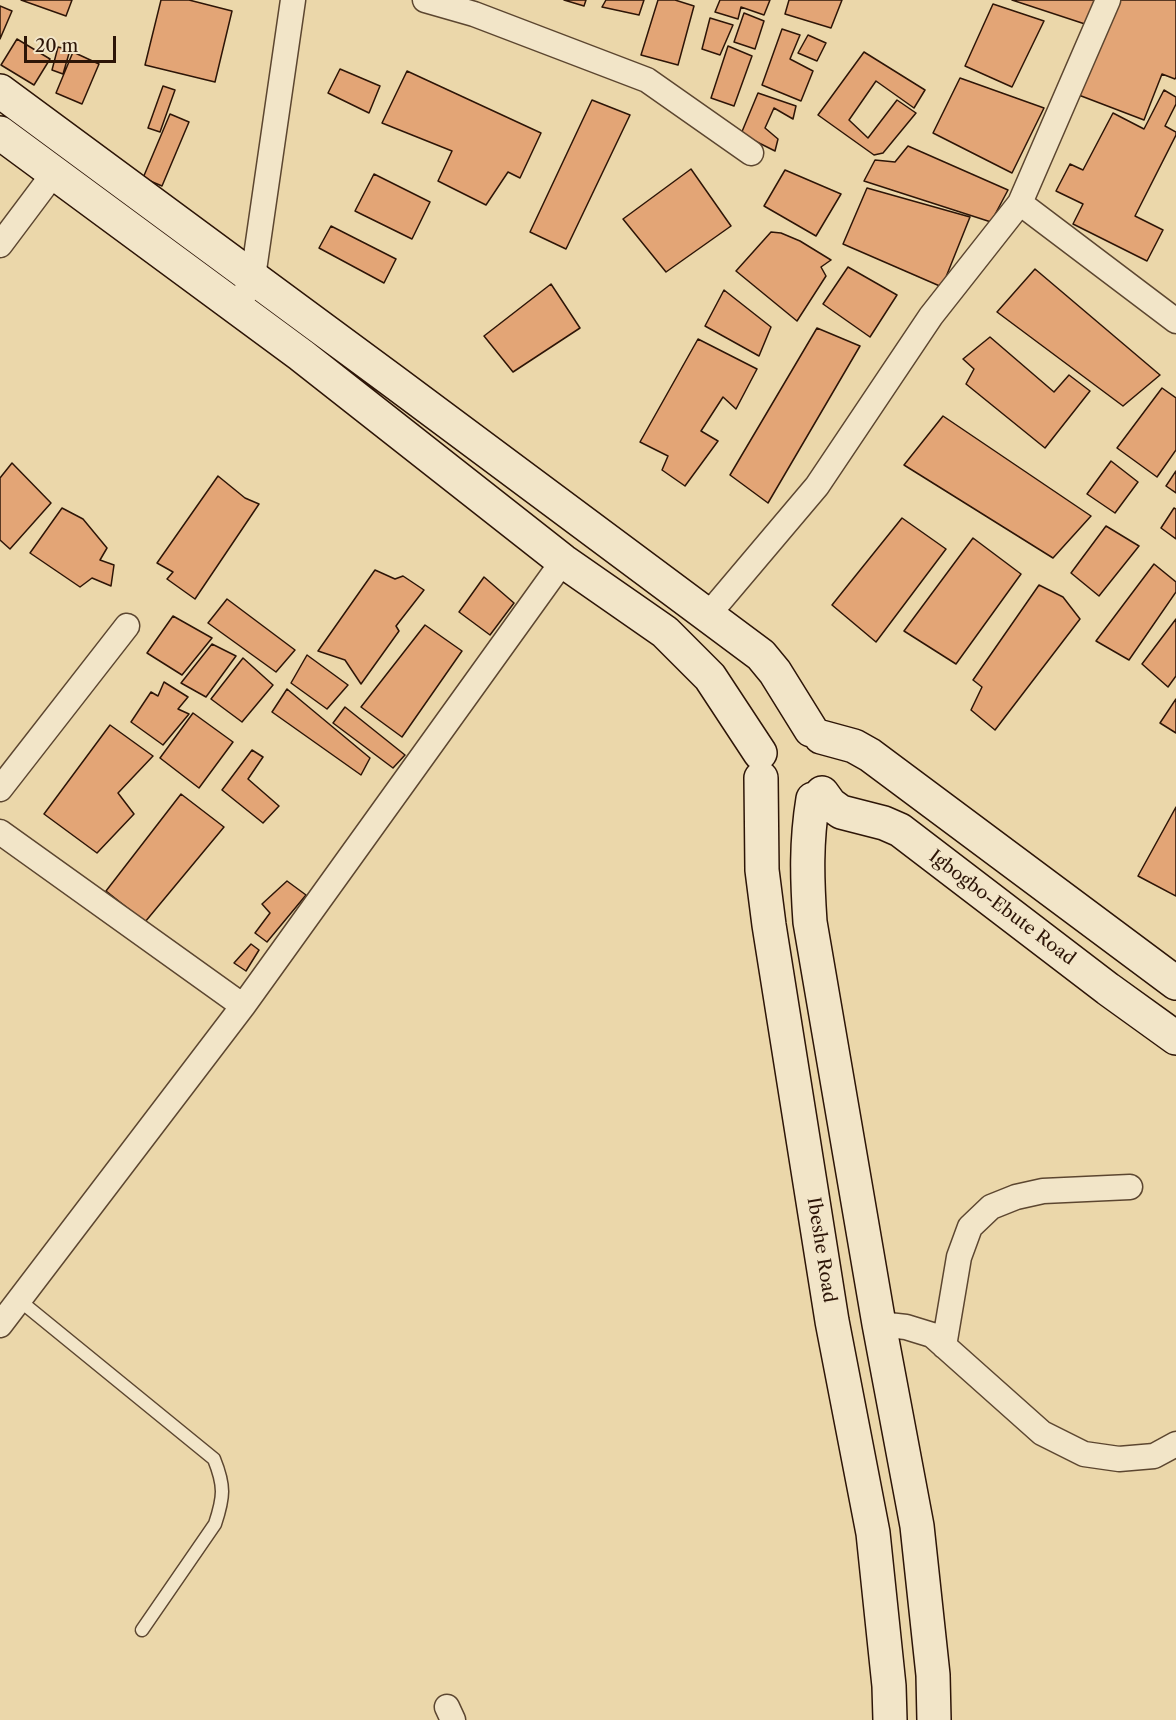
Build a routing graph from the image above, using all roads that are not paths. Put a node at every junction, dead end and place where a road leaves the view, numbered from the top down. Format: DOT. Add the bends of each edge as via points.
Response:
graph roads {
  1 [pos="292,0"];
  2 [pos="425,0"];
  3 [pos="1108,0"];
  4 [pos="0,91"];
  5 [pos="0,133"];
  6 [pos="751,153"];
  7 [pos="54,173"];
  8 [pos="1020,203"];
  9 [pos="0,245"];
  10 [pos="253,277"];
  11 [pos="237,309"];
  12 [pos="1176,321"];
  13 [pos="563,561"];
  14 [pos="708,615"];
  15 [pos="127,626"];
  16 [pos="816,734"];
  17 [pos="760,765"];
  18 [pos="0,789"];
  19 [pos="818,796"];
  20 [pos="0,832"];
  21 [pos="1176,983"];
  22 [pos="243,1006"];
  23 [pos="1176,1038"];
  24 [pos="1130,1187"];
  25 [pos="19,1300"];
  26 [pos="879,1324"];
  27 [pos="0,1325"];
  28 [pos="944,1346"];
  29 [pos="1176,1444"];
  30 [pos="142,1630"];
  31 [pos="890,1720"];
  32 [pos="934,1720"];
  1 -- 10 [label="street"];
  2 -- 6 [label="street" via="474,14 647,80"];
  3 -- 8 [label="street"];
  4 -- 10 [label="main road"];
  5 -- 7 [label="main road"];
  7 -- 9 [label="street"];
  7 -- 11 [label="main road"];
  8 -- 12 [label="street"];
  8 -- 14 [label="street" via="931,316 817,486"];
  10 -- 11 [label="street"];
  10 -- 14 [label="main road"];
  11 -- 13 [label="main road"];
  13 -- 17 [label="main road" via="665,632 710,677"];
  13 -- 22 [label="street"];
  14 -- 16 [label="main road" via="761,655"];
  15 -- 18 [label="street"];
  16 -- 17 [label="main road" via="799,727 775,733 766,742"];
  16 -- 19 [label="main road" via="834,759 830,783"];
  16 -- 21 [label="main road" via="870,754"];
  17 -- 19 [label="main road" via="767,789 777,797 801,802"];
  17 -- 31 [label="main road, Ibeshe Road" via="762,870 769,925 832,1321 873,1533"];
  19 -- 23 [label="main road, Igbogbo-Ebute Road" via="841,812 900,830"];
  19 -- 26 [label="main road" via="809,822 806,868 810,922"];
  20 -- 22 [label="street"];
  22 -- 25 [label="street"];
  24 -- 28 [label="street" via="1043,1191 991,1207 970,1227 959,1257"];
  25 -- 27 [label="street"];
  25 -- 30 [label="lane" via="214,1459 222,1479 222,1503 215,1524"];
  26 -- 28 [label="street" via="932,1335"];
  26 -- 32 [label="main road" via="916,1526 933,1675"];
  28 -- 29 [label="street" via="1042,1433 1084,1454 1119,1459 1154,1456"];
}
